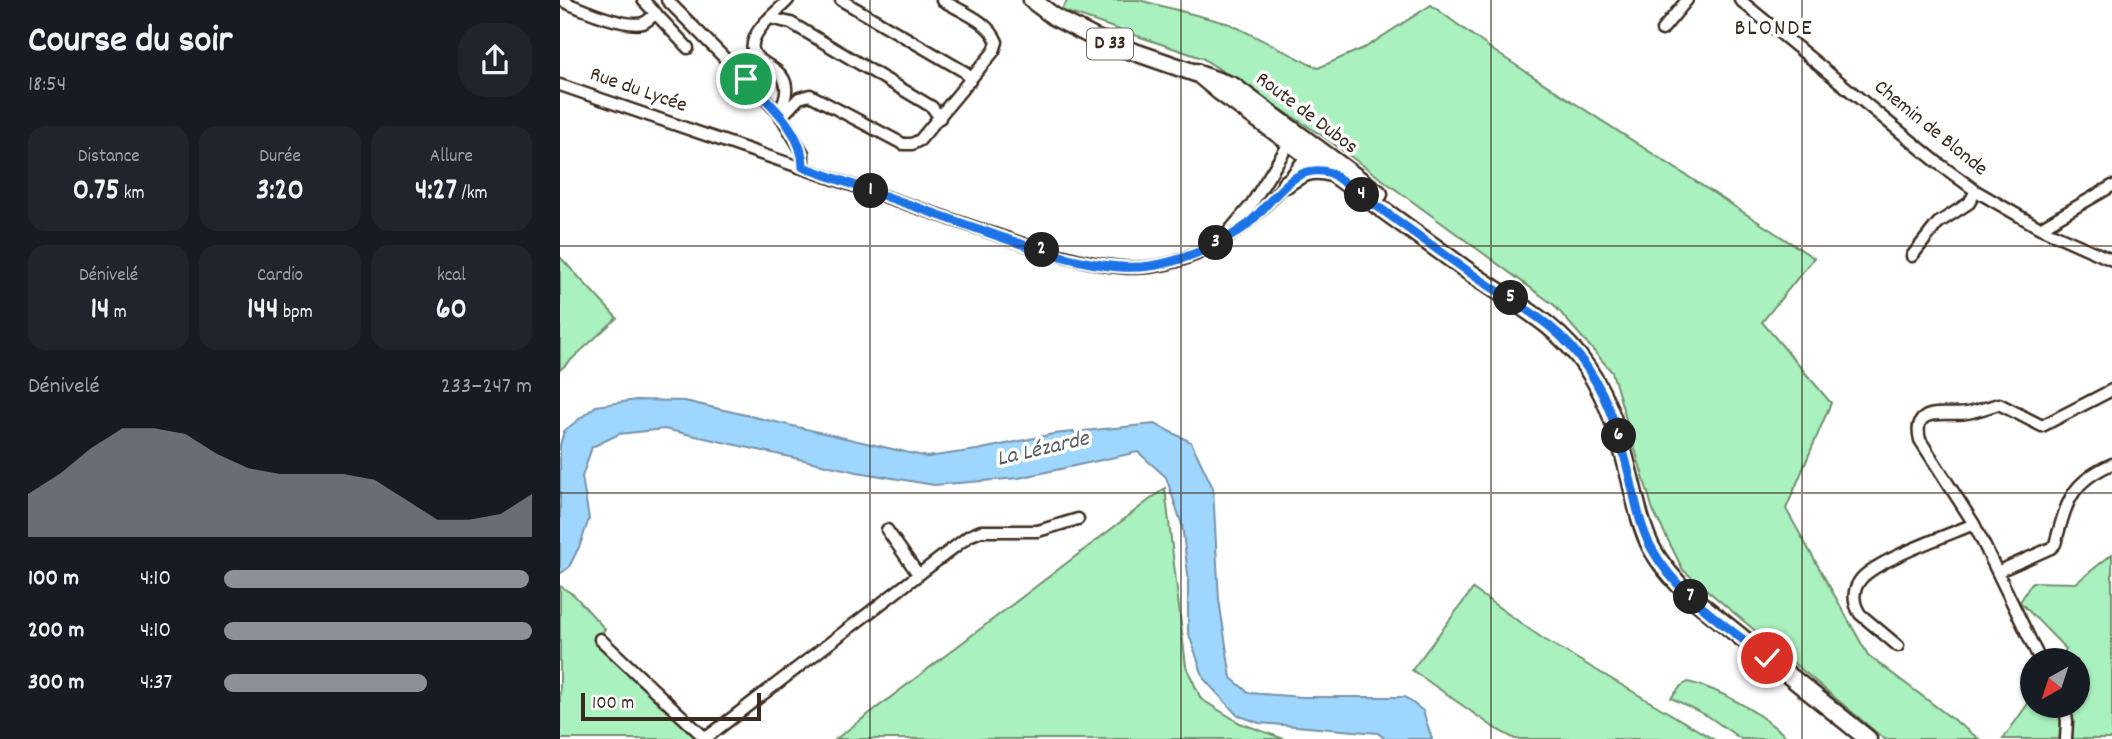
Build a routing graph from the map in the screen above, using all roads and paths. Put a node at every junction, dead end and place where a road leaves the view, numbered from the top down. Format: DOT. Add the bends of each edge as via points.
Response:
graph roads {
  1 [pos="560,0"];
  2 [pos="643,0"];
  3 [pos="667,0"];
  4 [pos="788,0"];
  5 [pos="841,0"];
  6 [pos="942,0"];
  7 [pos="1032,0"];
  8 [pos="1687,0"];
  9 [pos="1740,0"];
  10 [pos="656,13"];
  11 [pos="771,19"];
  12 [pos="1662,30"];
  13 [pos="688,48"];
  14 [pos="970,81"];
  15 [pos="560,85"];
  16 [pos="780,115"];
  17 [pos="940,118"];
  18 [pos="1293,138"];
  19 [pos="1310,150"];
  20 [pos="803,167"];
  21 [pos="1331,173"];
  22 [pos="1286,184"];
  23 [pos="2112,186"];
  24 [pos="1976,191"];
  25 [pos="2040,228"];
  26 [pos="1223,239"];
  27 [pos="1912,256"];
  28 [pos="2112,260"];
  29 [pos="1519,302"];
  30 [pos="2112,390"];
  31 [pos="2112,464"];
  32 [pos="1078,519"];
  33 [pos="1974,524"];
  34 [pos="887,530"];
  35 [pos="1999,571"];
  36 [pos="918,574"];
  37 [pos="600,639"];
  38 [pos="1898,646"];
  39 [pos="2034,648"];
  40 [pos="2066,718"];
  41 [pos="706,739"];
  42 [pos="1868,739"];
  43 [pos="2066,739"];
  1 -- 10 [label="street" via="636,24"];
  2 -- 10 [label="street"];
  3 -- 16 [label="street"];
  4 -- 11 [label="street"];
  5 -- 14 [label="street" via="965,72"];
  6 -- 14 [label="street" via="981,22 997,42"];
  7 -- 18 [label="main road, Route de Dubos / D 33" via="1097,39 1196,72"];
  8 -- 12 [label="street"];
  9 -- 24 [label="street, Chemin de Blonde"];
  10 -- 13 [label="street"];
  11 -- 16 [label="street" via="754,38 753,47 763,63 785,80 787,99"];
  11 -- 17 [label="street" via="781,19 808,33 932,107"];
  14 -- 17 [label="street"];
  15 -- 20 [label="street, Rue du Lycée"];
  16 -- 17 [label="street" via="799,98 810,95 912,144"];
  16 -- 20 [label="street" via="803,153"];
  18 -- 19 [label="main road, Route de Dubos / D 33"];
  18 -- 26 [label="street, Rue du Lycée" via="1251,205"];
  19 -- 21 [label="main road, Route de Dubos / D 33"];
  19 -- 22 [label="street, Rue du Lycée"];
  19 -- 29 [label="main road, Route de Dubos / D 33" via="1488,275"];
  20 -- 26 [label="street, Rue du Lycée" via="1038,249 1092,262 1147,267 1182,258"];
  21 -- 22 [label="main road" via="1307,171"];
  21 -- 29 [label="main road, Route de Dubos / D 33"];
  22 -- 26 [label="street, Rue du Lycée" via="1250,222"];
  23 -- 25 [label="street"];
  24 -- 25 [label="street, Chemin de Blonde"];
  24 -- 27 [label="street" via="1969,202 1938,223"];
  25 -- 28 [label="street, Chemin de Blonde"];
  29 -- 42 [label="main road, Route de Dubos / D 33" via="1572,347 1599,389 1621,441 1642,526 1667,572 1690,596"];
  30 -- 33 [label="street" via="2042,426 1999,404 1925,418 1919,427 1920,440"];
  31 -- 35 [label="street" via="2088,476 2068,499 2051,548"];
  32 -- 36 [label="street" via="1038,531 981,531"];
  33 -- 35 [label="street"];
  33 -- 38 [label="street" via="1883,563 1855,589 1860,614"];
  34 -- 36 [label="street"];
  35 -- 39 [label="street"];
  36 -- 41 [label="street"];
  37 -- 41 [label="street"];
  40 -- 43 [label="street"];
}
